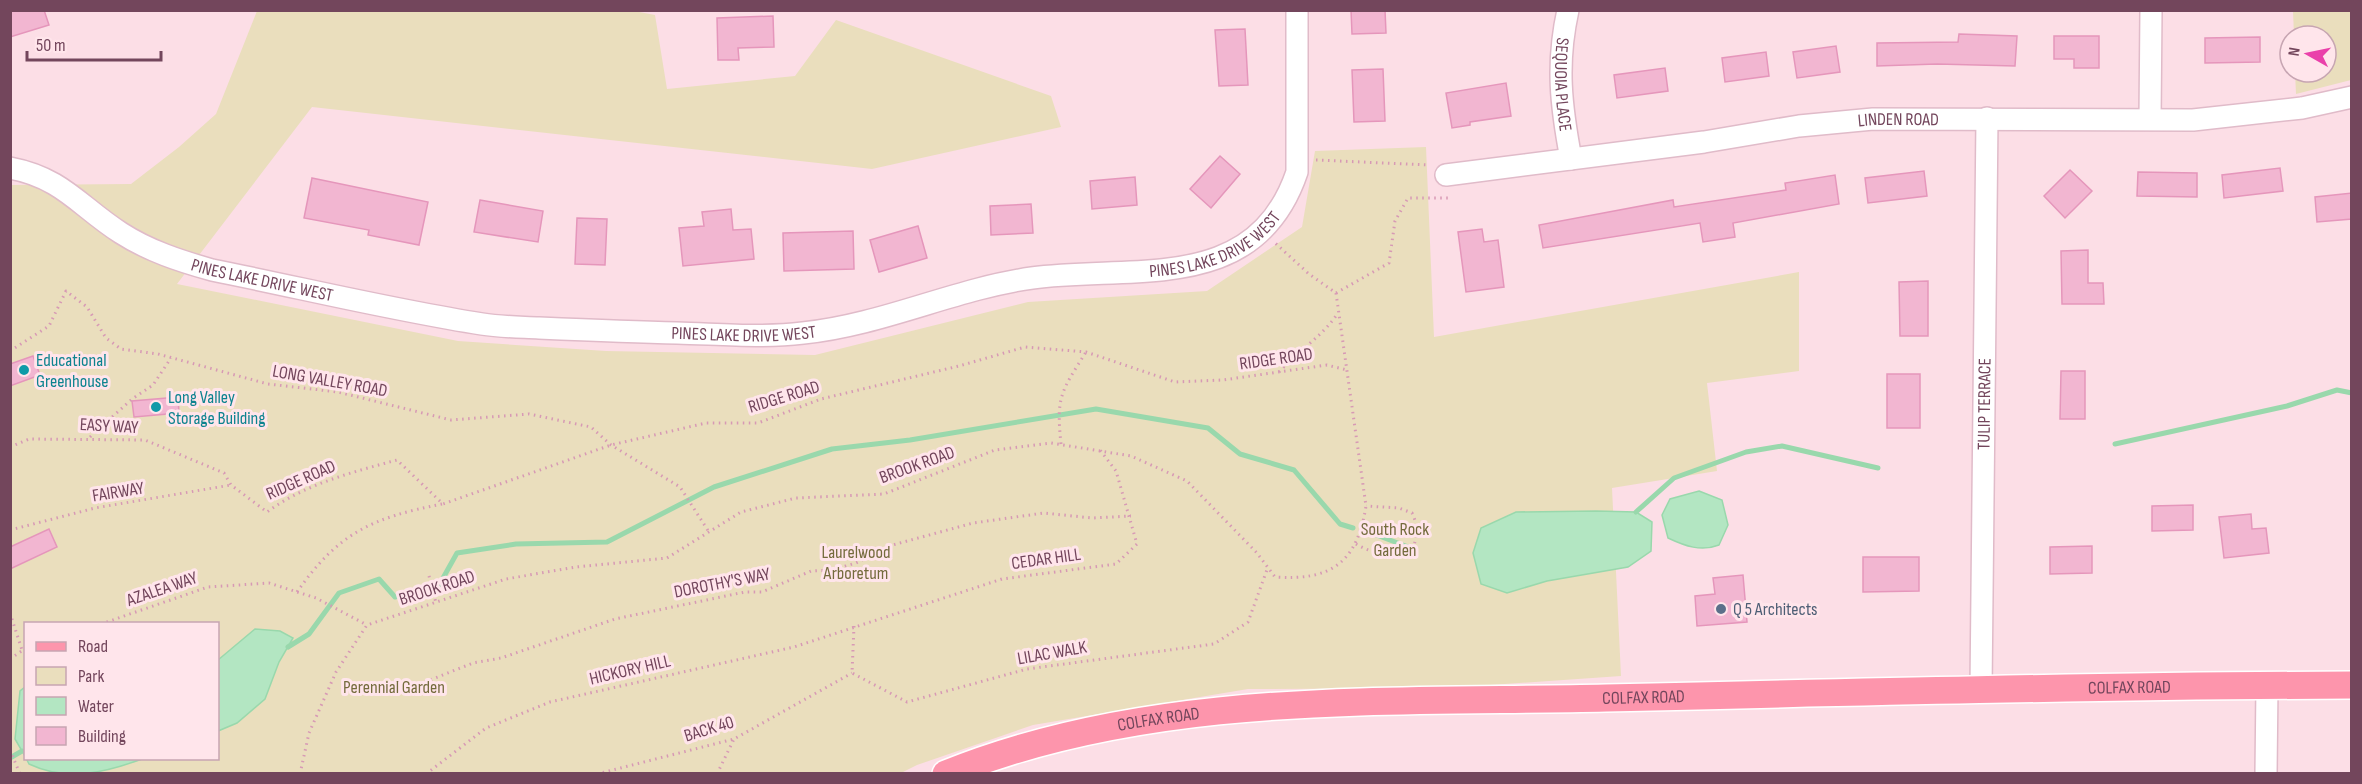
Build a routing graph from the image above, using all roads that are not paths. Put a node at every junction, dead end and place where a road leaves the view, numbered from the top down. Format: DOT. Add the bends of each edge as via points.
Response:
graph roads {
  1 [pos="1297,10"];
  2 [pos="1568,10"];
  3 [pos="2151,10"];
  4 [pos="2352,97"];
  5 [pos="1987,118"];
  6 [pos="2150,119"];
  7 [pos="1571,159"];
  8 [pos="10,168"];
  9 [pos="1440,170"];
  10 [pos="2267,686"];
  11 [pos="2352,686"];
  12 [pos="1982,689"];
  13 [pos="946,774"];
  14 [pos="2266,774"];
  1 -- 8 [label="street, PINES LAKE DRIVE WEST" via="1298,172 1278,213 1242,246 1218,258 1163,272 1045,277 1002,284 833,330 724,334 485,325 180,261 121,233 48,179"];
  2 -- 7 [label="street, SEQUOIA PLACE" via="1560,63 1561,103"];
  3 -- 6 [label="street"];
  4 -- 6 [label="street, LINDEN ROAD" via="2230,117"];
  5 -- 6 [label="street, LINDEN ROAD"];
  5 -- 7 [label="street, LINDEN ROAD" via="1884,118 1820,124"];
  5 -- 12 [label="street, TULIP TERRACE"];
  7 -- 9 [label="street, LINDEN ROAD"];
  10 -- 11 [label="main road, COLFAX ROAD"];
  10 -- 12 [label="main road, COLFAX ROAD"];
  10 -- 14 [label="street"];
  12 -- 13 [label="main road, COLFAX ROAD" via="1293,705 1150,720 1080,733 1013,750"];
}
